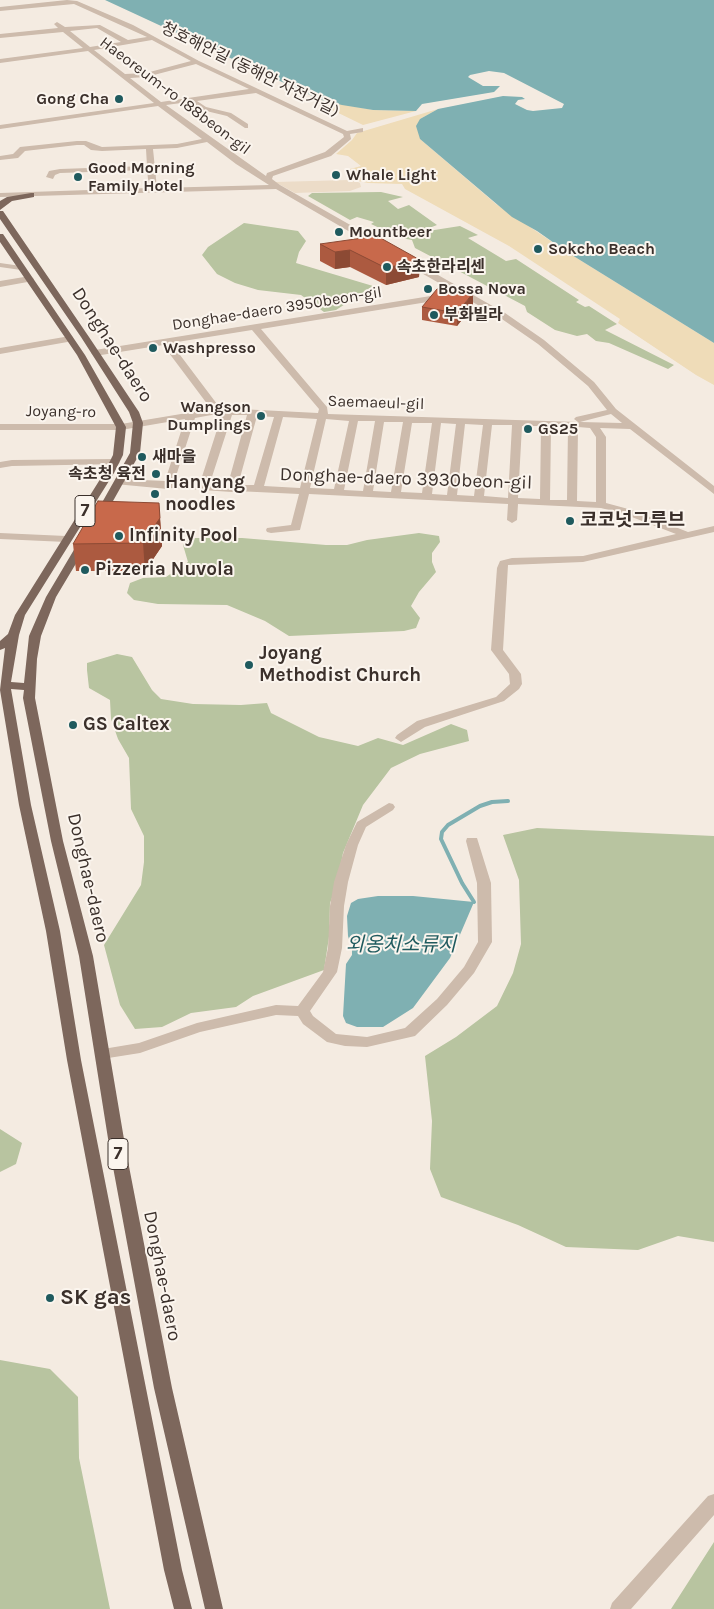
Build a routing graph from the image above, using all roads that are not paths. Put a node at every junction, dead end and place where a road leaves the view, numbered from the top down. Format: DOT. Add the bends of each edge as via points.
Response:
graph roads {
  1 [pos="72,1"];
  2 [pos="0,9"];
  3 [pos="105,15"];
  4 [pos="89,18"];
  5 [pos="81,20"];
  6 [pos="65,30"];
  7 [pos="0,36"];
  8 [pos="154,38"];
  9 [pos="125,41"];
  10 [pos="89,49"];
  11 [pos="0,61"];
  12 [pos="197,62"];
  13 [pos="125,76"];
  14 [pos="259,90"];
  15 [pos="191,100"];
  16 [pos="162,104"];
  17 [pos="245,126"];
  18 [pos="0,127"];
  19 [pos="360,130"];
  20 [pos="346,133"];
  21 [pos="207,140"];
  22 [pos="149,147"];
  23 [pos="0,158"];
  24 [pos="151,168"];
  25 [pos="50,177"];
  26 [pos="277,187"];
  27 [pos="0,190"];
  28 [pos="153,191"];
  29 [pos="26,195"];
  30 [pos="0,196"];
  31 [pos="0,208"];
  32 [pos="0,213"];
  33 [pos="0,236"];
  34 [pos="386,249"];
  35 [pos="394,254"];
  36 [pos="0,265"];
  37 [pos="21,268"];
  38 [pos="30,279"];
  39 [pos="0,284"];
  40 [pos="464,293"];
  41 [pos="255,328"];
  42 [pos="85,337"];
  43 [pos="70,339"];
  44 [pos="165,342"];
  45 [pos="0,351"];
  46 [pos="95,353"];
  47 [pos="216,411"];
  48 [pos="613,411"];
  49 [pos="228,412"];
  50 [pos="253,412"];
  51 [pos="279,414"];
  52 [pos="190,415"];
  53 [pos="323,416"];
  54 [pos="354,418"];
  55 [pos="380,419"];
  56 [pos="408,420"];
  57 [pos="437,421"];
  58 [pos="461,421"];
  59 [pos="488,422"];
  60 [pos="138,423"];
  61 [pos="517,423"];
  62 [pos="546,424"];
  63 [pos="571,424"];
  64 [pos="593,425"];
  65 [pos="0,426"];
  66 [pos="632,426"];
  67 [pos="121,427"];
  68 [pos="115,462"];
  69 [pos="0,465"];
  70 [pos="119,482"];
  71 [pos="168,486"];
  72 [pos="204,487"];
  73 [pos="232,489"];
  74 [pos="258,490"];
  75 [pos="714,491"];
  76 [pos="304,492"];
  77 [pos="338,493"];
  78 [pos="367,494"];
  79 [pos="396,495"];
  80 [pos="427,496"];
  81 [pos="452,497"];
  82 [pos="479,499"];
  83 [pos="514,500"];
  84 [pos="545,502"];
  85 [pos="572,504"];
  86 [pos="601,506"];
  87 [pos="512,520"];
  88 [pos="96,521"];
  89 [pos="714,529"];
  90 [pos="271,530"];
  91 [pos="687,535"];
  92 [pos="0,536"];
  93 [pos="86,538"];
  94 [pos="66,539"];
  95 [pos="13,635"];
  96 [pos="0,647"];
  97 [pos="3,691"];
  98 [pos="29,692"];
  99 [pos="0,715"];
  100 [pos="12,729"];
  101 [pos="401,738"];
  102 [pos="389,807"];
  103 [pos="472,841"];
  104 [pos="302,1011"];
  105 [pos="102,1054"];
  106 [pos="714,1502"];
  107 [pos="183,1609"];
  108 [pos="214,1609"];
  109 [pos="619,1609"];
  1 -- 2 [label="street"];
  1 -- 3 [label="street, 청호해안길 (동해안 자전거길)"];
  3 -- 4 [label="street"];
  3 -- 8 [label="street, 청호해안길 (동해안 자전거길)"];
  5 -- 6 [label="street, Haeoreum-ro 188beon-gil" via="57,24"];
  6 -- 7 [label="street"];
  6 -- 9 [label="street" via="98,26"];
  6 -- 10 [label="street, Haeoreum-ro 188beon-gil"];
  8 -- 10 [label="street"];
  8 -- 12 [label="street, 청호해안길 (동해안 자전거길)"];
  10 -- 11 [label="street"];
  10 -- 13 [label="street, Haeoreum-ro 188beon-gil"];
  12 -- 13 [label="street" via="146,75"];
  12 -- 14 [label="street, 청호해안길 (동해안 자전거길)"];
  13 -- 16 [label="street, Haeoreum-ro 188beon-gil"];
  14 -- 15 [label="street"];
  14 -- 20 [label="street, 청호해안길 (동해안 자전거길)"];
  15 -- 16 [label="street"];
  15 -- 17 [label="street" via="204,109 230,114"];
  16 -- 18 [label="street"];
  16 -- 21 [label="street, Haeoreum-ro 188beon-gil"];
  19 -- 20 [label="street"];
  20 -- 26 [label="street, 청호해안길 (동해안 자전거길)" via="348,137 328,154 270,175 268,179"];
  21 -- 22 [label="street"];
  21 -- 26 [label="street, Haeoreum-ro 188beon-gil"];
  22 -- 23 [label="street" via="94,148 77,142 23,149 15,156"];
  22 -- 24 [label="street"];
  24 -- 25 [label="street" via="60,171"];
  24 -- 28 [label="street"];
  26 -- 28 [label="street"];
  26 -- 34 [label="street, Haeoreum-ro 188beon-gil"];
  27 -- 29 [label="street"];
  28 -- 29 [label="street"];
  29 -- 30 [label="street"];
  29 -- 31 [label="main road" via="10,199"];
  32 -- 42 [label="main road, Donghae-daero"];
  33 -- 37 [label="main road, Donghae-daero"];
  35 -- 40 [label="street"];
  36 -- 37 [label="street"];
  37 -- 38 [label="main road, Donghae-daero"];
  38 -- 39 [label="street"];
  38 -- 43 [label="main road, Donghae-daero"];
  40 -- 41 [label="street, Donghae-daero 3950beon-gil"];
  40 -- 48 [label="street" via="541,342 591,384"];
  41 -- 44 [label="street, Donghae-daero 3950beon-gil"];
  41 -- 53 [label="street" via="324,409"];
  42 -- 43 [label="main road"];
  42 -- 46 [label="main road, Donghae-daero"];
  43 -- 45 [label="street"];
  43 -- 67 [label="main road, Donghae-daero"];
  44 -- 46 [label="street, Donghae-daero 3950beon-gil"];
  44 -- 47 [label="street"];
  46 -- 60 [label="main road, Donghae-daero"];
  47 -- 49 [label="street, Saemaeul-gil"];
  47 -- 52 [label="street, Saemaeul-gil"];
  48 -- 63 [label="street"];
  48 -- 66 [label="street"];
  49 -- 50 [label="street, Saemaeul-gil"];
  49 -- 72 [label="street"];
  50 -- 51 [label="street, Saemaeul-gil"];
  50 -- 73 [label="street"];
  51 -- 53 [label="street, Saemaeul-gil"];
  51 -- 74 [label="street"];
  52 -- 60 [label="street, Saemaeul-gil"];
  52 -- 71 [label="street"];
  53 -- 54 [label="street, Saemaeul-gil"];
  53 -- 76 [label="street"];
  54 -- 55 [label="street, Saemaeul-gil"];
  54 -- 77 [label="street"];
  55 -- 56 [label="street, Saemaeul-gil"];
  55 -- 78 [label="street"];
  56 -- 57 [label="street, Saemaeul-gil"];
  56 -- 79 [label="street"];
  57 -- 58 [label="street, Saemaeul-gil"];
  57 -- 80 [label="street"];
  58 -- 59 [label="street, Saemaeul-gil"];
  58 -- 81 [label="street"];
  59 -- 61 [label="street, Saemaeul-gil"];
  59 -- 82 [label="street"];
  60 -- 67 [label="street, Saemaeul-gil"];
  60 -- 70 [label="main road, Donghae-daero / 7" via="135,453"];
  61 -- 62 [label="street, Saemaeul-gil"];
  61 -- 83 [label="street"];
  62 -- 63 [label="street, Saemaeul-gil"];
  62 -- 84 [label="street"];
  63 -- 64 [label="street, Saemaeul-gil"];
  63 -- 85 [label="street"];
  64 -- 66 [label="street, Saemaeul-gil"];
  64 -- 86 [label="street" via="601,437"];
  65 -- 67 [label="street, Joyang-ro"];
  66 -- 75 [label="street"];
  67 -- 68 [label="main road, Donghae-daero / 7"];
  68 -- 69 [label="street"];
  68 -- 94 [label="main road, Donghae-daero / 7"];
  70 -- 71 [label="street, Donghae-daero 3930beon-gil"];
  70 -- 88 [label="main road, Donghae-daero / 7"];
  71 -- 72 [label="street, Donghae-daero 3930beon-gil"];
  72 -- 73 [label="street, Donghae-daero 3930beon-gil"];
  73 -- 74 [label="street, Donghae-daero 3930beon-gil"];
  74 -- 76 [label="street, Donghae-daero 3930beon-gil"];
  76 -- 77 [label="street, Donghae-daero 3930beon-gil"];
  76 -- 90 [label="street" via="296,528"];
  77 -- 78 [label="street, Donghae-daero 3930beon-gil"];
  78 -- 79 [label="street, Donghae-daero 3930beon-gil"];
  79 -- 80 [label="street, Donghae-daero 3930beon-gil"];
  80 -- 81 [label="street, Donghae-daero 3930beon-gil"];
  81 -- 82 [label="street, Donghae-daero 3930beon-gil"];
  82 -- 83 [label="street, Donghae-daero 3930beon-gil"];
  83 -- 84 [label="street, Donghae-daero 3930beon-gil"];
  83 -- 87 [label="street"];
  84 -- 85 [label="street, Donghae-daero 3930beon-gil"];
  85 -- 86 [label="street, Donghae-daero 3930beon-gil"];
  86 -- 91 [label="street, Donghae-daero 3930beon-gil" via="628,512"];
  89 -- 91 [label="street"];
  91 -- 101 [label="street" via="583,559 504,563 497,650 515,674 516,684 500,699 421,724"];
  92 -- 94 [label="street"];
  93 -- 98 [label="main road, Donghae-daero / 7" via="42,617 33,648"];
  94 -- 95 [label="main road, Donghae-daero / 7" via="23,609"];
  95 -- 96 [label="main road"];
  95 -- 97 [label="main road, Donghae-daero / 7"];
  97 -- 98 [label="main road"];
  97 -- 100 [label="main road, Donghae-daero / 7"];
  98 -- 105 [label="main road, Donghae-daero / 7" via="57,841 86,956"];
  99 -- 100 [label="main road"];
  100 -- 107 [label="main road, Donghae-daero / 7"];
  102 -- 104 [label="street" via="361,825 352,845 341,882 330,972"];
  103 -- 104 [label="street" via="484,883 485,942 469,970 442,1002 410,1032 367,1042 332,1038 308,1020"];
  104 -- 105 [label="street" via="276,1010 198,1028 140,1048"];
  105 -- 108 [label="main road, Donghae-daero / 7" via="163,1388"];
  106 -- 109 [label="street"];
}
